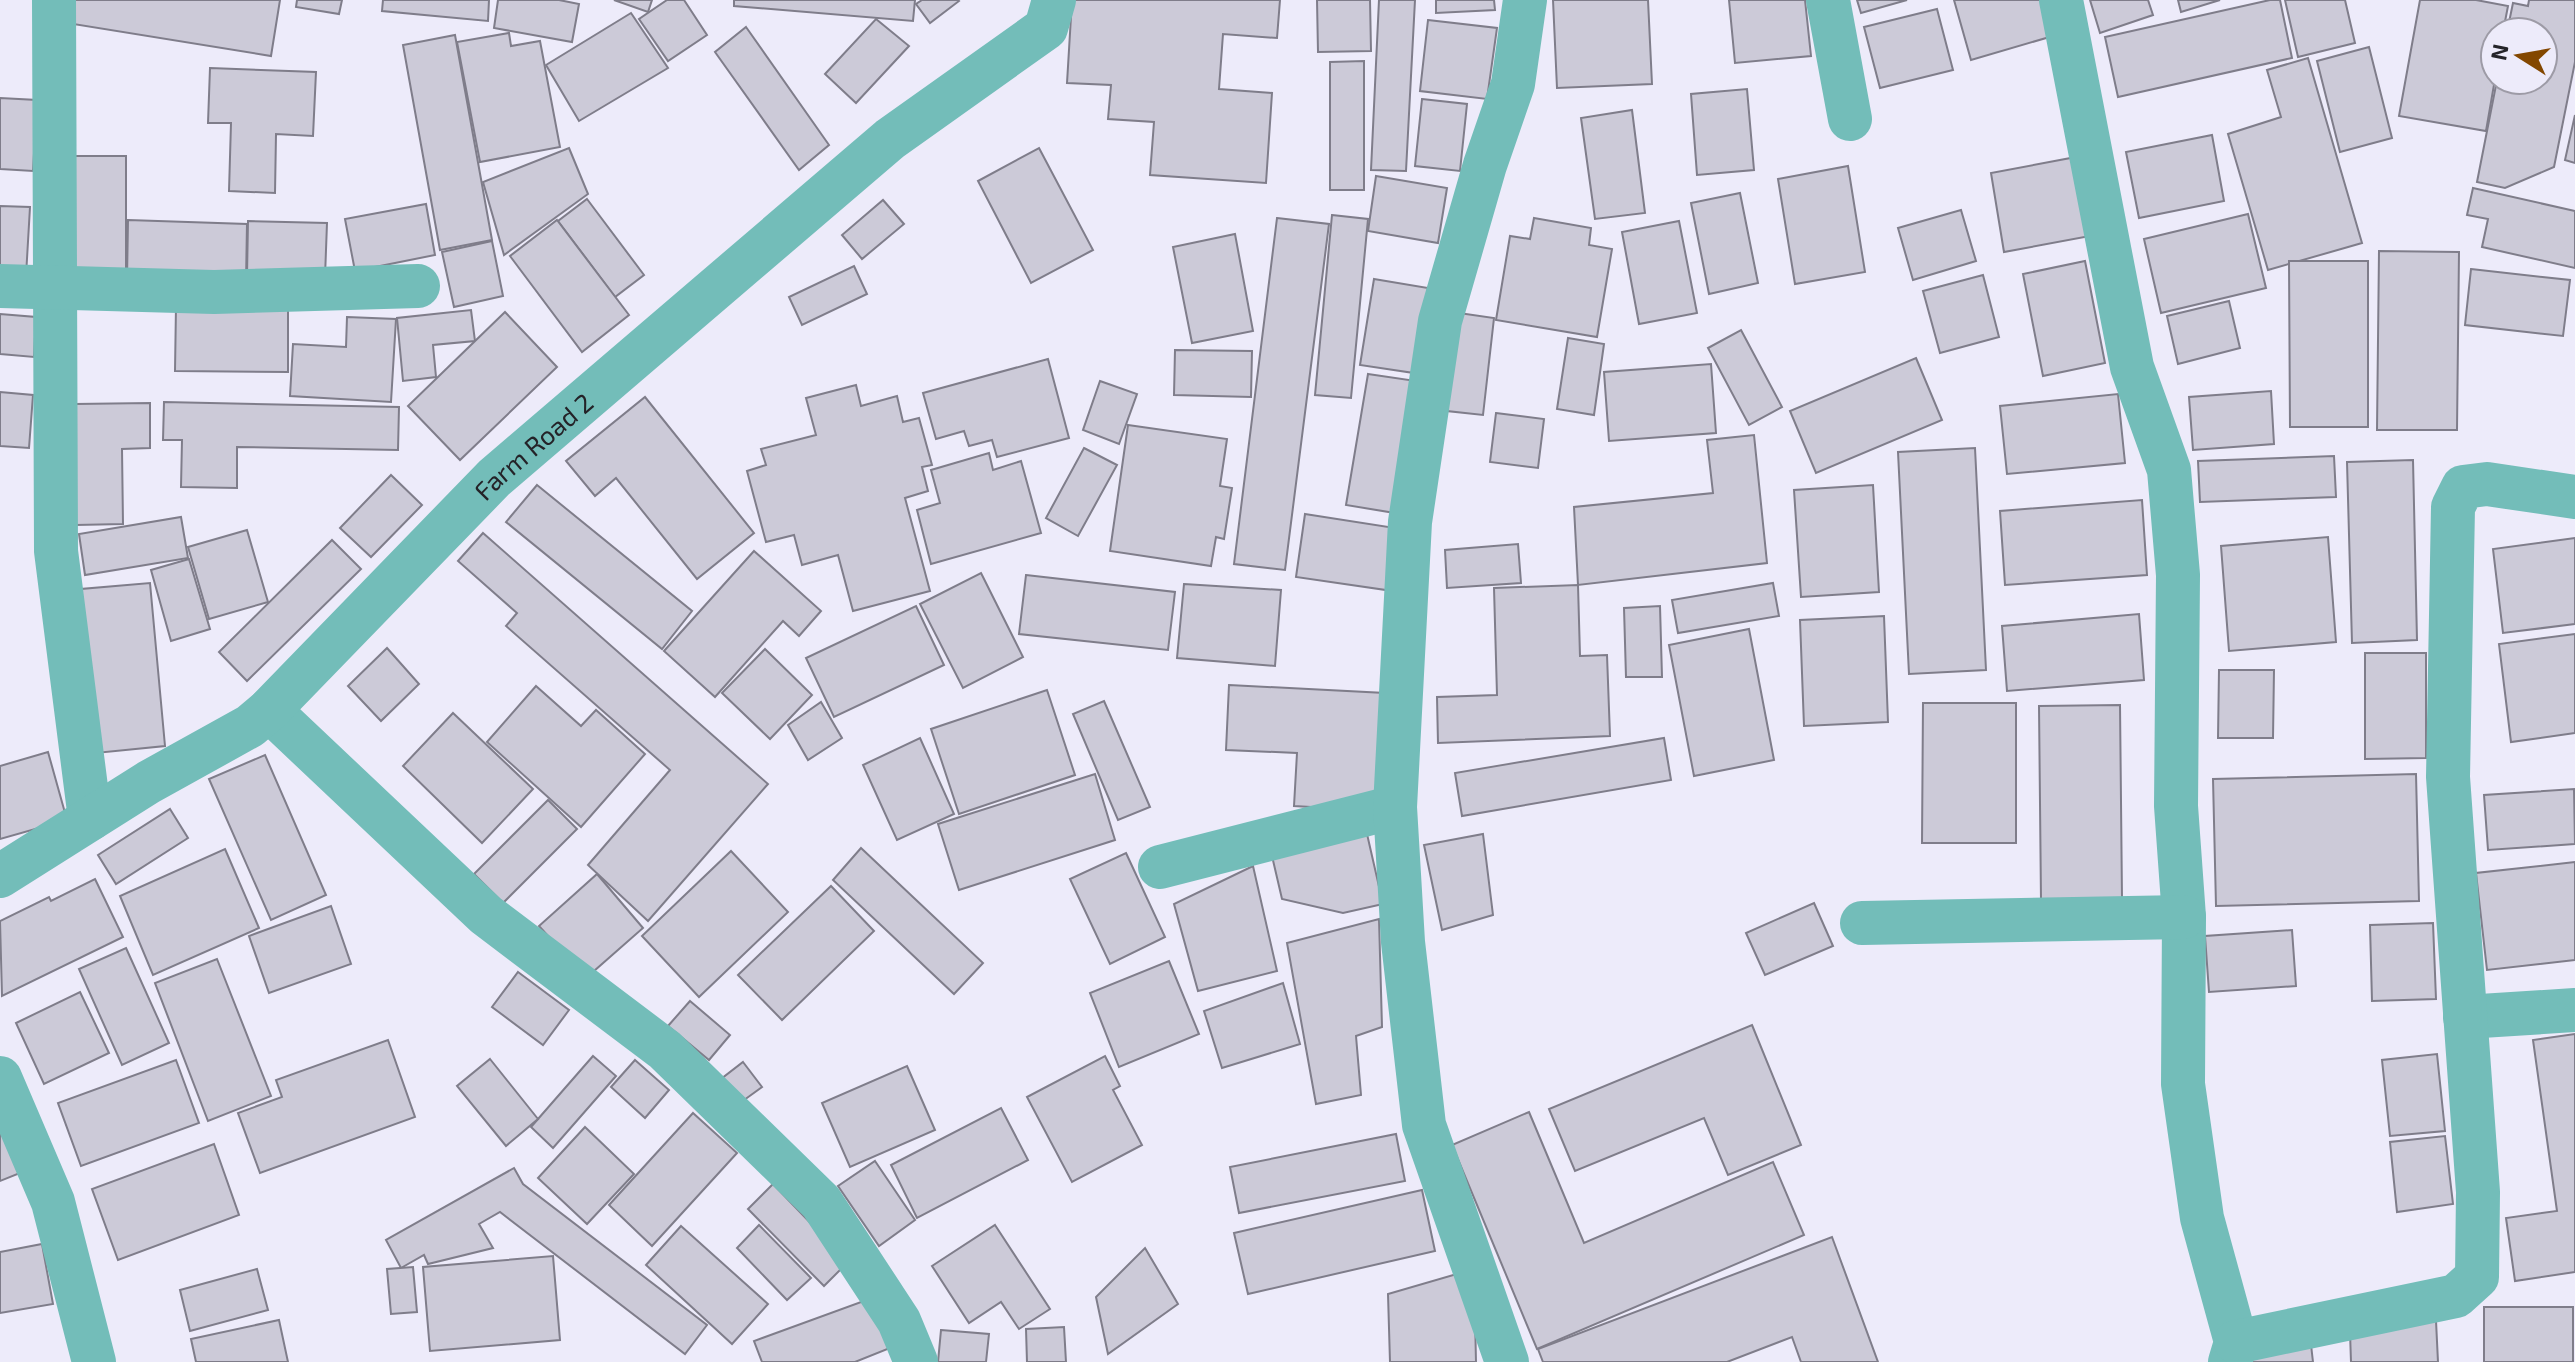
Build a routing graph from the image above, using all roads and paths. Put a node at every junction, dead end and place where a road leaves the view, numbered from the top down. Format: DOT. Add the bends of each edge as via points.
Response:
graph roads {
  1 [pos="54,0"];
  2 [pos="1054,0"];
  3 [pos="1525,0"];
  4 [pos="1828,0"];
  5 [pos="2061,0"];
  6 [pos="1850,119"];
  7 [pos="0,286"];
  8 [pos="418,286"];
  9 [pos="54,289"];
  10 [pos="2575,497"];
  11 [pos="269,710"];
  12 [pos="1395,807"];
  13 [pos="90,819"];
  14 [pos="1160,867"];
  15 [pos="0,876"];
  16 [pos="2184,917"];
  17 [pos="1862,923"];
  18 [pos="2575,1010"];
  19 [pos="2465,1017"];
  20 [pos="0,1078"];
  21 [pos="2233,1352"];
  22 [pos="94,1362"];
  23 [pos="916,1362"];
  24 [pos="1507,1362"];
  1 -- 9 [label="street"];
  2 -- 11 [label="street, Farm Road 2" via="1046,28 890,139 494,478"];
  3 -- 12 [label="street" via="1513,84 1440,321 1410,522"];
  4 -- 6 [label="street"];
  5 -- 16 [label="street" via="2132,367 2169,470 2178,575 2176,806"];
  7 -- 9 [label="street"];
  8 -- 9 [label="street" via="214,292"];
  9 -- 13 [label="street" via="56,551"];
  10 -- 19 [label="street" via="2487,484 2463,487 2453,507 2448,777"];
  11 -- 13 [label="street, Farm Road 2"];
  11 -- 23 [label="street" via="486,915 665,1050 821,1202 899,1321"];
  12 -- 14 [label="street"];
  12 -- 24 [label="street" via="1403,942 1424,1125"];
  13 -- 15 [label="street, Farm Road 2"];
  16 -- 17 [label="street"];
  16 -- 21 [label="street" via="2183,1084 2202,1218"];
  18 -- 19 [label="street"];
  19 -- 21 [label="street" via="2478,1192 2477,1277 2456,1296"];
  20 -- 22 [label="street" via="53,1202"];
}
